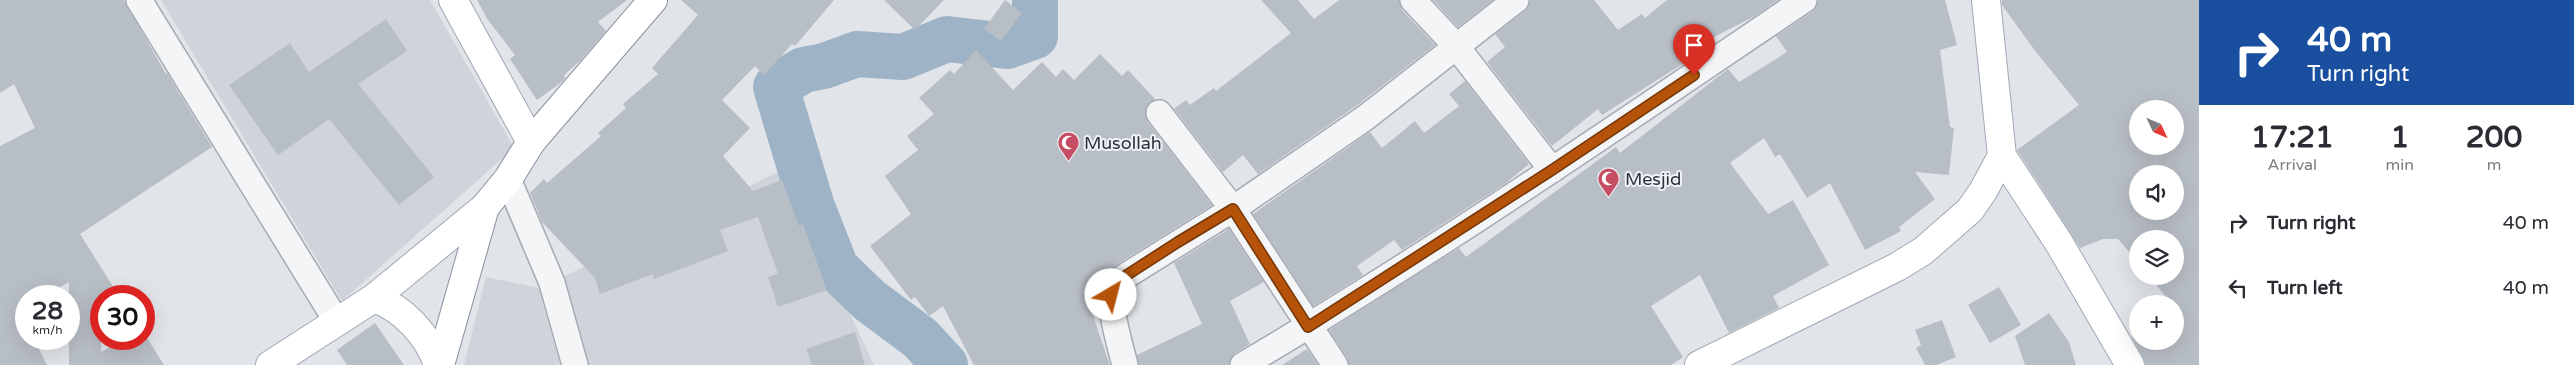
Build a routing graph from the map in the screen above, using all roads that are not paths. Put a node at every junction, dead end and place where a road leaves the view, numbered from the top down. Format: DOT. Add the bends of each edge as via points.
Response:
graph roads {
  1 [pos="139,0"];
  2 [pos="453,0"];
  3 [pos="653,0"];
  4 [pos="1413,0"];
  5 [pos="1516,0"];
  6 [pos="1804,0"];
  7 [pos="1986,0"];
  8 [pos="1456,46"];
  9 [pos="1160,112"];
  10 [pos="532,142"];
  11 [pos="2002,156"];
  12 [pos="1552,170"];
  13 [pos="508,179"];
  14 [pos="485,207"];
  15 [pos="1233,209"];
  16 [pos="374,298"];
  17 [pos="337,322"];
  18 [pos="1308,327"];
  19 [pos="270,365"];
  20 [pos="439,365"];
  21 [pos="575,365"];
  22 [pos="1125,365"];
  23 [pos="1243,365"];
  24 [pos="1334,365"];
  25 [pos="1699,365"];
  26 [pos="2130,365"];
  1 -- 17 [label="street"];
  2 -- 10 [label="main road"];
  3 -- 10 [label="main road"];
  4 -- 8 [label="street"];
  5 -- 8 [label="street"];
  6 -- 12 [label="street"];
  7 -- 11 [label="main road"];
  8 -- 12 [label="street"];
  8 -- 15 [label="street" via="1364,118"];
  9 -- 15 [label="street"];
  10 -- 13 [label="main road"];
  11 -- 25 [label="main road" via="1970,210 1923,252"];
  11 -- 26 [label="main road" via="2059,243"];
  12 -- 18 [label="street"];
  13 -- 14 [label="main road"];
  13 -- 21 [label="street" via="552,283"];
  14 -- 16 [label="main road"];
  14 -- 20 [label="main road"];
  15 -- 18 [label="street"];
  15 -- 22 [label="street" via="1113,285 1112,310"];
  16 -- 17 [label="main road"];
  16 -- 20 [label="main road" via="387,303 412,323"];
  17 -- 19 [label="main road"];
  18 -- 23 [label="street"];
  18 -- 24 [label="street"];
}
